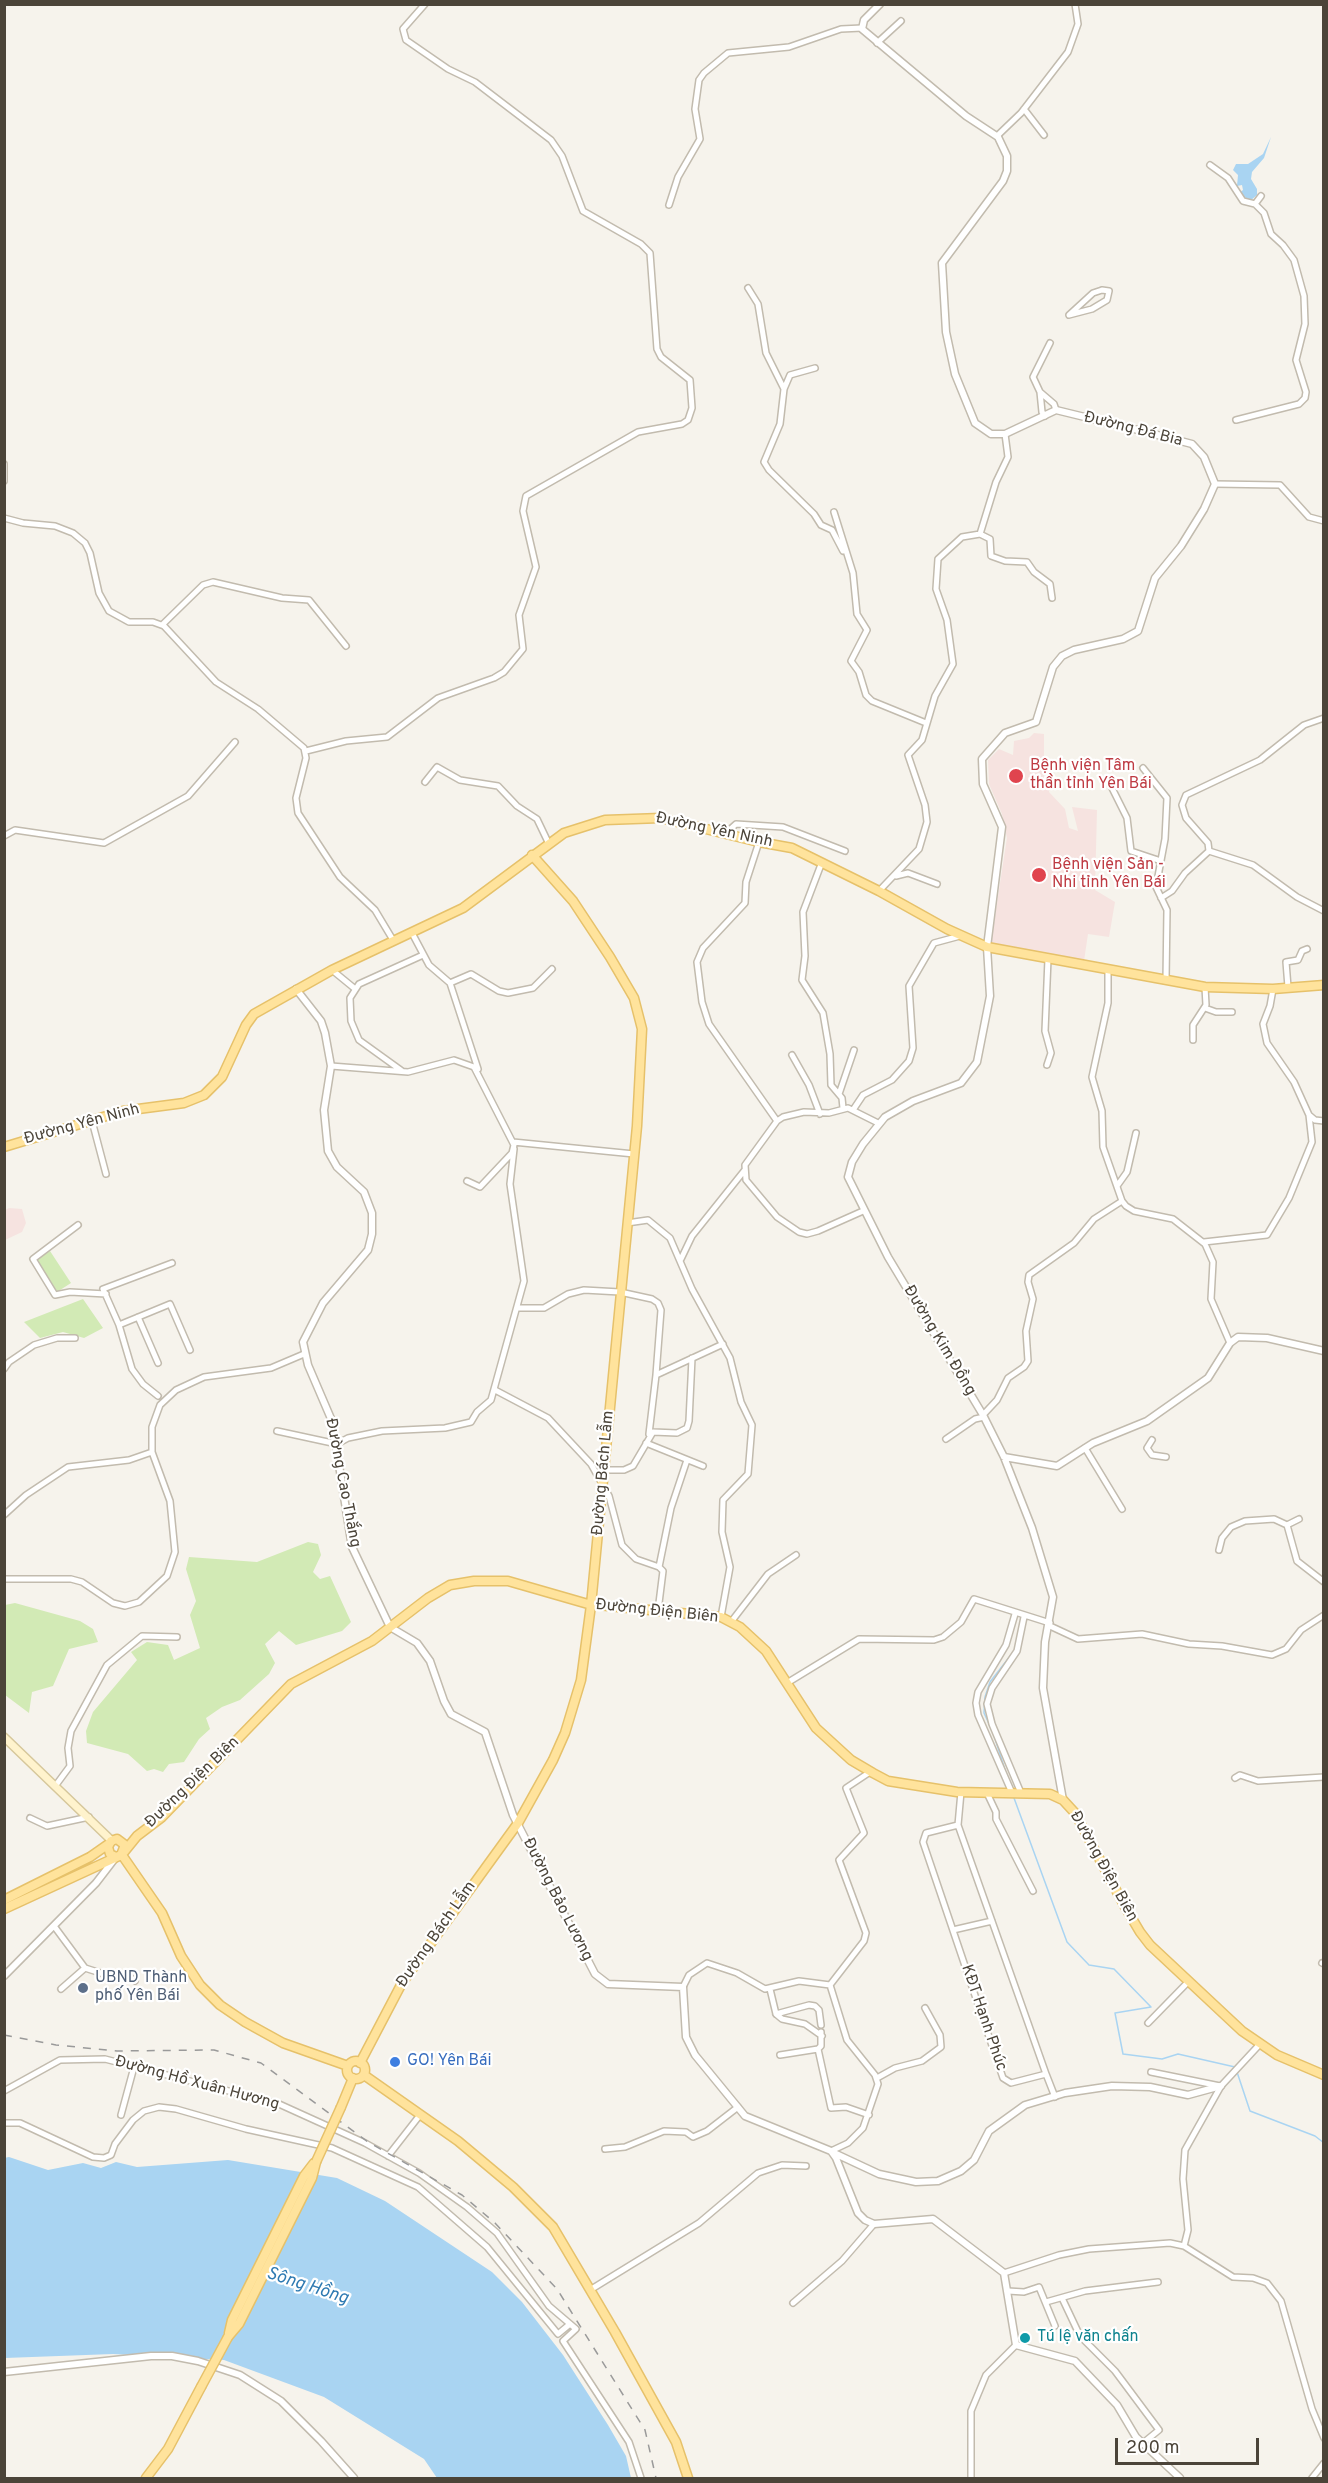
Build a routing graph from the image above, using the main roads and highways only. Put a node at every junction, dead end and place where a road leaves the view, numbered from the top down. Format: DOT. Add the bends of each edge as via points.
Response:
graph roads {
  1 [pos="532,855"];
  2 [pos="1323,985"];
  3 [pos="4,1147"];
  4 [pos="591,1605"];
  5 [pos="4,1737"];
  6 [pos="137,1836"];
  7 [pos="113,1841"];
  8 [pos="121,1855"];
  9 [pos="4,1900"];
  10 [pos="4,1909"];
  11 [pos="360,2063"];
  12 [pos="348,2066"];
  13 [pos="364,2075"];
  14 [pos="1323,2075"];
  15 [pos="353,2078"];
  16 [pos="146,2478"];
  17 [pos="688,2478"];
  1 -- 2 [label="main road, Đường Yên Ninh" via="564,832 590,823 661,818 792,848 987,947 1205,987"];
  1 -- 3 [label="main road, Đường Yên Ninh" via="479,897 332,970 254,1014 222,1077 204,1095 184,1103 129,1110"];
  1 -- 4 [label="main road, Đường Bách Lẫm" via="573,901 634,998 642,1029 634,1154"];
  4 -- 6 [label="main road, Đường Điện Biên" via="508,1581 474,1581 438,1590 372,1641 291,1684 162,1817"];
  4 -- 11 [label="main road, Đường Bách Lẫm" via="581,1680 565,1733 518,1823 402,1983"];
  4 -- 14 [label="main road, Đường Điện Biên" via="721,1617 740,1627 766,1650 816,1728 851,1760 888,1781 961,1792 1050,1794 1063,1800 1075,1813 1140,1932 1188,1982 1260,2044"];
  5 -- 7 [label="main road"];
  6 -- 7 [label="main road, Đường Điện Biên"];
  6 -- 8 [label="main road, Đường Điện Biên"];
  7 -- 8 [label="main road" via="124,1844"];
  7 -- 8 [label="main road" via="109,1851"];
  7 -- 9 [label="main road" via="90,1857"];
  8 -- 10 [label="main road"];
  8 -- 12 [label="main road" via="162,1913 194,1976 220,2005 283,2043"];
  11 -- 12 [label="main road"];
  11 -- 13 [label="main road"];
  12 -- 15 [label="main road"];
  13 -- 15 [label="main road"];
  13 -- 17 [label="main road" via="458,2141 554,2228 676,2442"];
  15 -- 16 [label="main road, bridge" via="312,2178 239,2324 228,2337 168,2450"];
}
